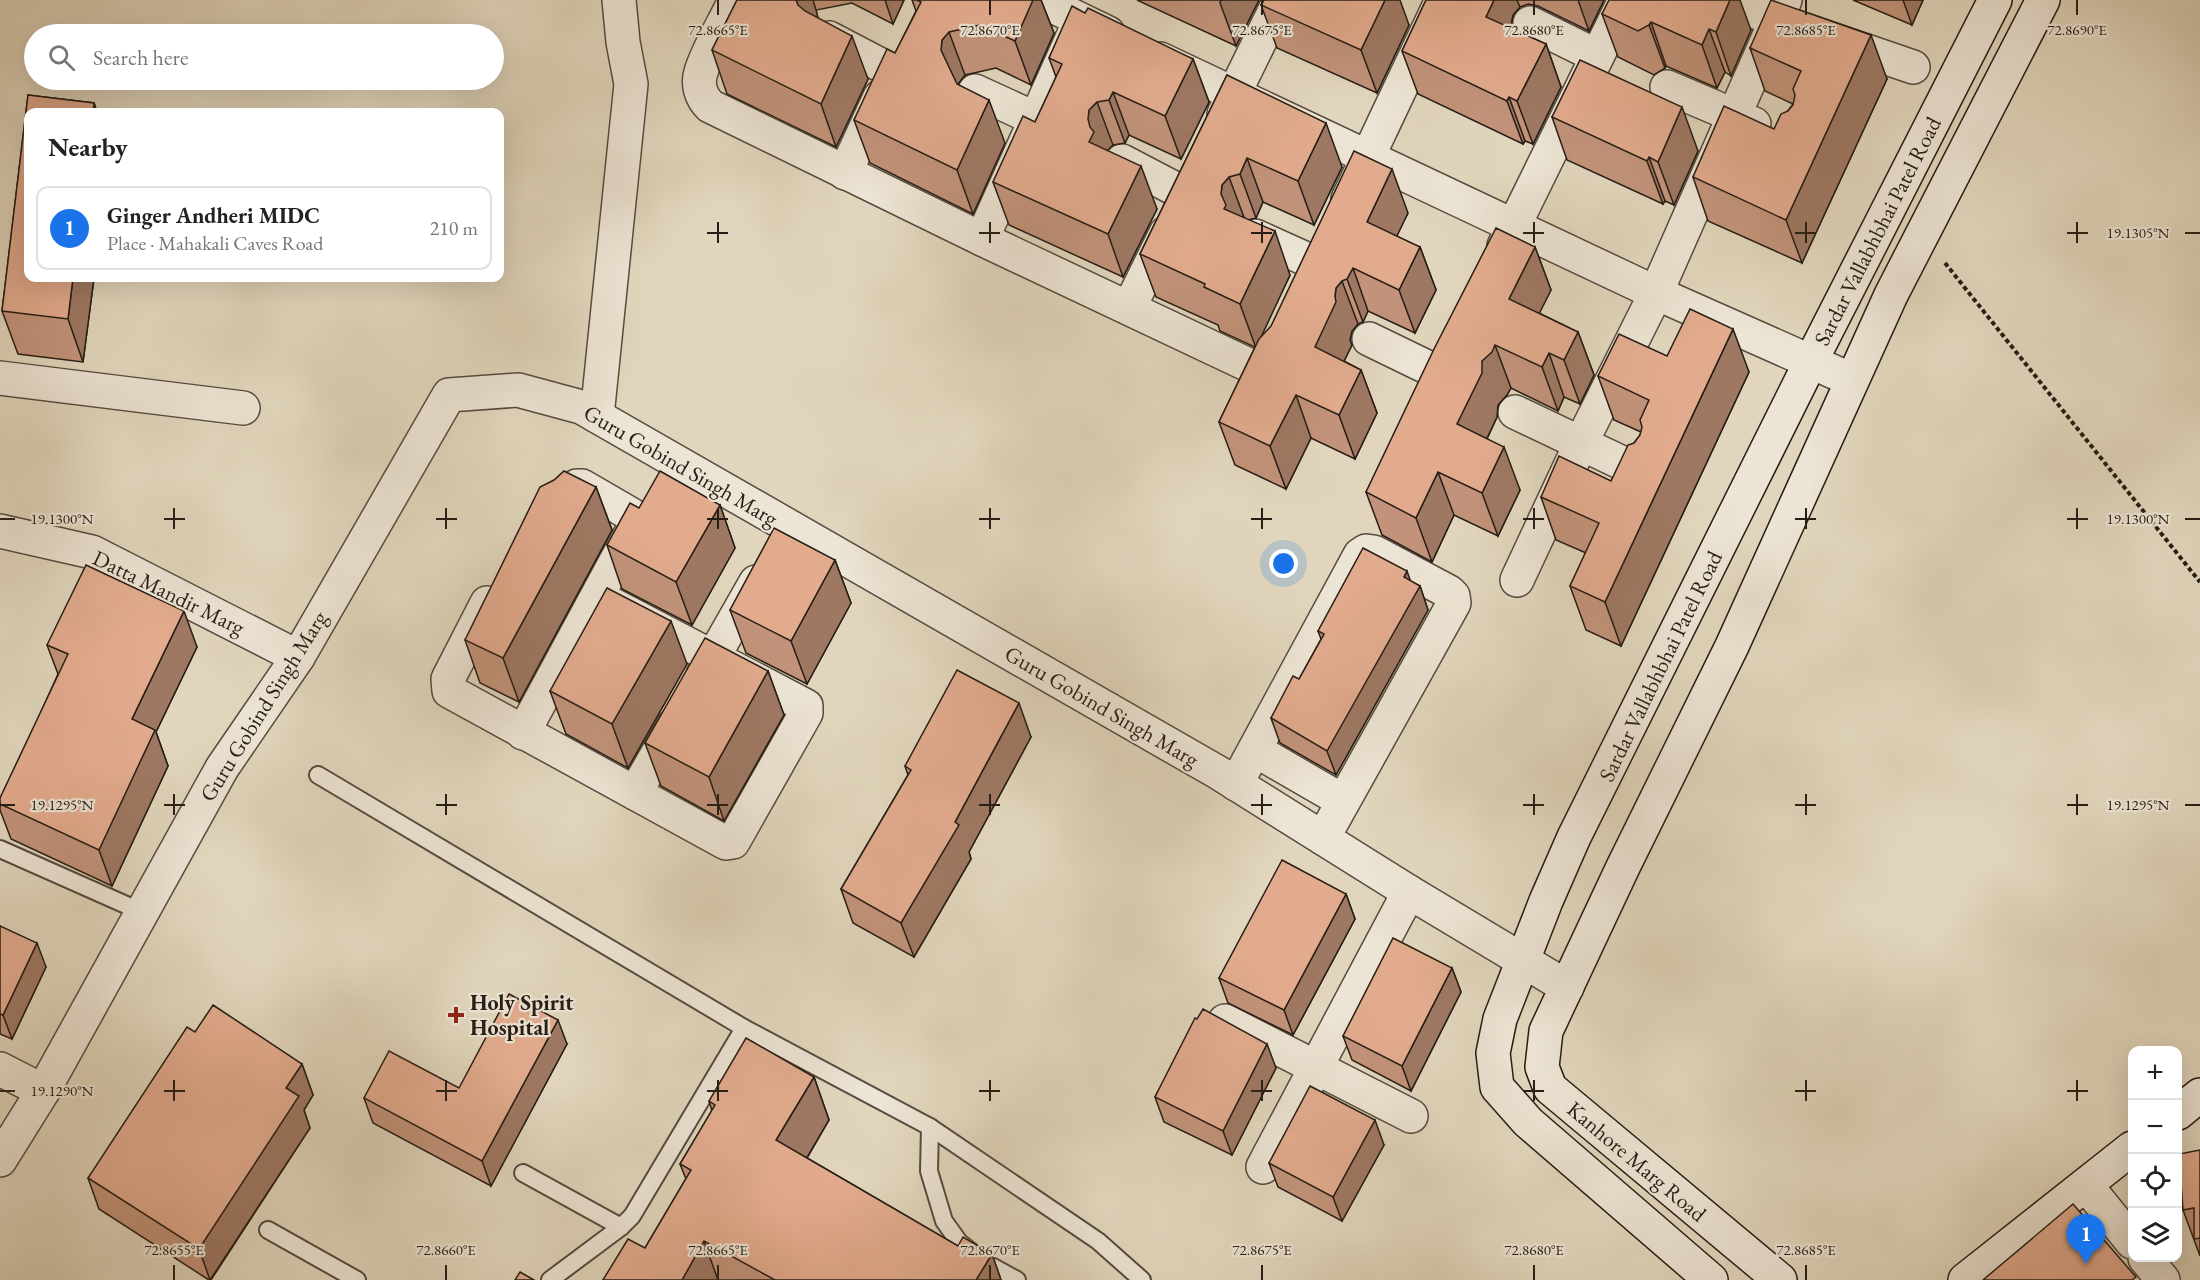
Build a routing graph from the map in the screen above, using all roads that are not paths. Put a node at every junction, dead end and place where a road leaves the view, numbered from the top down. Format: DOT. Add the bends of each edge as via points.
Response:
graph roads {
  1 [pos="619,0"];
  2 [pos="735,0"];
  3 [pos="1040,0"];
  4 [pos="1280,0"];
  5 [pos="1442,0"];
  6 [pos="1625,0"];
  7 [pos="1726,0"];
  8 [pos="1995,0"];
  9 [pos="2043,0"];
  10 [pos="1085,10"];
  11 [pos="1780,10"];
  12 [pos="1530,23"];
  13 [pos="830,38"];
  14 [pos="906,40"];
  15 [pos="1597,56"];
  16 [pos="1913,67"];
  17 [pos="892,71"];
  18 [pos="1667,87"];
  19 [pos="975,91"];
  20 [pos="1234,94"];
  21 [pos="1734,115"];
  22 [pos="1036,119"];
  23 [pos="1782,136"];
  24 [pos="1367,158"];
  25 [pos="1122,160"];
  26 [pos="845,172"];
  27 [pos="1185,194"];
  28 [pos="1514,226"];
  29 [pos="1255,236"];
  30 [pos="982,239"];
  31 [pos="1493,268"];
  32 [pos="1656,293"];
  33 [pos="1129,308"];
  34 [pos="1291,318"];
  35 [pos="1369,339"];
  36 [pos="1455,342"];
  37 [pos="1811,361"];
  38 [pos="0,378"];
  39 [pos="1852,380"];
  40 [pos="243,408"];
  41 [pos="1515,412"];
  42 [pos="597,416"];
  43 [pos="1581,443"];
  44 [pos="1639,471"];
  45 [pos="538,517"];
  46 [pos="0,531"];
  47 [pos="778,543"];
  48 [pos="501,577"];
  49 [pos="1517,580"];
  50 [pos="598,597"];
  51 [pos="298,657"];
  52 [pos="714,657"];
  53 [pos="523,733"];
  54 [pos="1255,750"];
  55 [pos="318,775"];
  56 [pos="1236,784"];
  57 [pos="635,793"];
  58 [pos="1343,801"];
  59 [pos="1323,838"];
  60 [pos="0,849"];
  61 [pos="1409,892"];
  62 [pos="142,912"];
  63 [pos="1522,961"];
  64 [pos="1567,987"];
  65 [pos="1225,1021"];
  66 [pos="744,1028"];
  67 [pos="1316,1068"];
  68 [pos="0,1069"];
  69 [pos="43,1091"];
  70 [pos="2200,1095"];
  71 [pos="2182,1110"];
  72 [pos="1411,1116"];
  73 [pos="930,1127"];
  74 [pos="2128,1152"];
  75 [pos="0,1160"];
  76 [pos="1263,1167"];
  77 [pos="523,1173"];
  78 [pos="2086,1185"];
  79 [pos="621,1227"];
  80 [pos="268,1230"];
  81 [pos="2128,1236"];
  82 [pos="2149,1262"];
  83 [pos="357,1280"];
  84 [pos="550,1280"];
  85 [pos="1017,1280"];
  86 [pos="1142,1280"];
  87 [pos="1711,1280"];
  88 [pos="1780,1280"];
  89 [pos="1965,1280"];
  90 [pos="2163,1280"];
  1 -- 42 [label="street" via="631,84"];
  2 -- 26 [label="street" via="701,72 703,100"];
  3 -- 10 [label="street"];
  4 -- 20 [label="street"];
  5 -- 24 [label="street"];
  6 -- 15 [label="street"];
  7 -- 11 [label="street"];
  8 -- 37 [label="street, Sardar Vallabhbhai Patel Road"];
  9 -- 39 [label="street, Sardar Vallabhbhai Patel Road" via="1891,295"];
  10 -- 20 [label="street"];
  10 -- 22 [label="street"];
  11 -- 16 [label="street"];
  11 -- 21 [label="street"];
  12 -- 15 [label="street"];
  13 -- 17 [label="street"];
  14 -- 17 [label="street"];
  15 -- 28 [label="street"];
  17 -- 26 [label="street"];
  18 -- 21 [label="street"];
  19 -- 22 [label="street"];
  20 -- 24 [label="street"];
  20 -- 27 [label="street"];
  21 -- 23 [label="street"];
  21 -- 32 [label="street"];
  22 -- 30 [label="street"];
  24 -- 28 [label="street"];
  24 -- 29 [label="street" via="1312,275"];
  25 -- 27 [label="street"];
  26 -- 30 [label="street"];
  27 -- 33 [label="street"];
  28 -- 31 [label="street"];
  28 -- 32 [label="street"];
  30 -- 33 [label="street"];
  32 -- 37 [label="street"];
  32 -- 43 [label="street"];
  33 -- 34 [label="street" via="1255,368 1263,368 1270,361"];
  35 -- 36 [label="street" via="1434,384"];
  37 -- 39 [label="street"];
  37 -- 63 [label="street, Sardar Vallabhbhai Patel Road" via="1574,837"];
  38 -- 40 [label="street"];
  39 -- 64 [label="street, Sardar Vallabhbhai Patel Road" via="1732,646"];
  41 -- 43 [label="street"];
  42 -- 47 [label="street, Guru Gobind Singh Marg"];
  42 -- 51 [label="street, Guru Gobind Singh Marg" via="581,406 518,390 449,395"];
  43 -- 44 [label="street"];
  43 -- 49 [label="street"];
  45 -- 50 [label="street" via="562,506 579,485 635,518 635,528"];
  46 -- 51 [label="street, Datta Mandir Marg" via="92,552"];
  47 -- 52 [label="street"];
  47 -- 56 [label="street, Guru Gobind Singh Marg"];
  48 -- 53 [label="street" via="447,683 451,693"];
  50 -- 52 [label="street"];
  50 -- 53 [label="street"];
  51 -- 62 [label="street, Guru Gobind Singh Marg" via="222,768"];
  52 -- 57 [label="street"];
  52 -- 57 [label="street" via="807,709 735,840 726,843"];
  53 -- 57 [label="street"];
  54 -- 56 [label="street"];
  54 -- 58 [label="street"];
  54 -- 58 [label="street" via="1360,555 1374,552 1449,592 1454,603"];
  55 -- 66 [label="lane"];
  56 -- 59 [label="street, Guru Gobind Singh Marg"];
  58 -- 59 [label="street"];
  59 -- 61 [label="street, Guru Gobind Singh Marg"];
  60 -- 62 [label="lane"];
  61 -- 63 [label="street, Guru Gobind Singh Marg"];
  61 -- 67 [label="street"];
  62 -- 69 [label="street, Guru Gobind Singh Marg"];
  63 -- 64 [label="street, Guru Gobind Singh Marg"];
  63 -- 87 [label="street, Sardar Vallabhbhai Patel Road" via="1500,1019 1493,1053 1497,1087 1528,1122"];
  64 -- 88 [label="street, Kanhore Marg Road" via="1546,1031 1542,1067 1550,1089"];
  65 -- 67 [label="street"];
  66 -- 73 [label="lane"];
  66 -- 79 [label="lane" via="640,1203"];
  67 -- 72 [label="street"];
  67 -- 76 [label="street"];
  68 -- 69 [label="street"];
  69 -- 75 [label="street, Guru Gobind Singh Marg"];
  70 -- 71 [label="street"];
  73 -- 85 [label="lane" via="929,1172 944,1221 959,1242 984,1262"];
  73 -- 86 [label="lane" via="1098,1241"];
  74 -- 78 [label="street"];
  77 -- 79 [label="lane"];
  78 -- 81 [label="street"];
  78 -- 89 [label="street"];
  79 -- 84 [label="lane"];
  80 -- 83 [label="lane"];
  82 -- 90 [label="street"];
}
